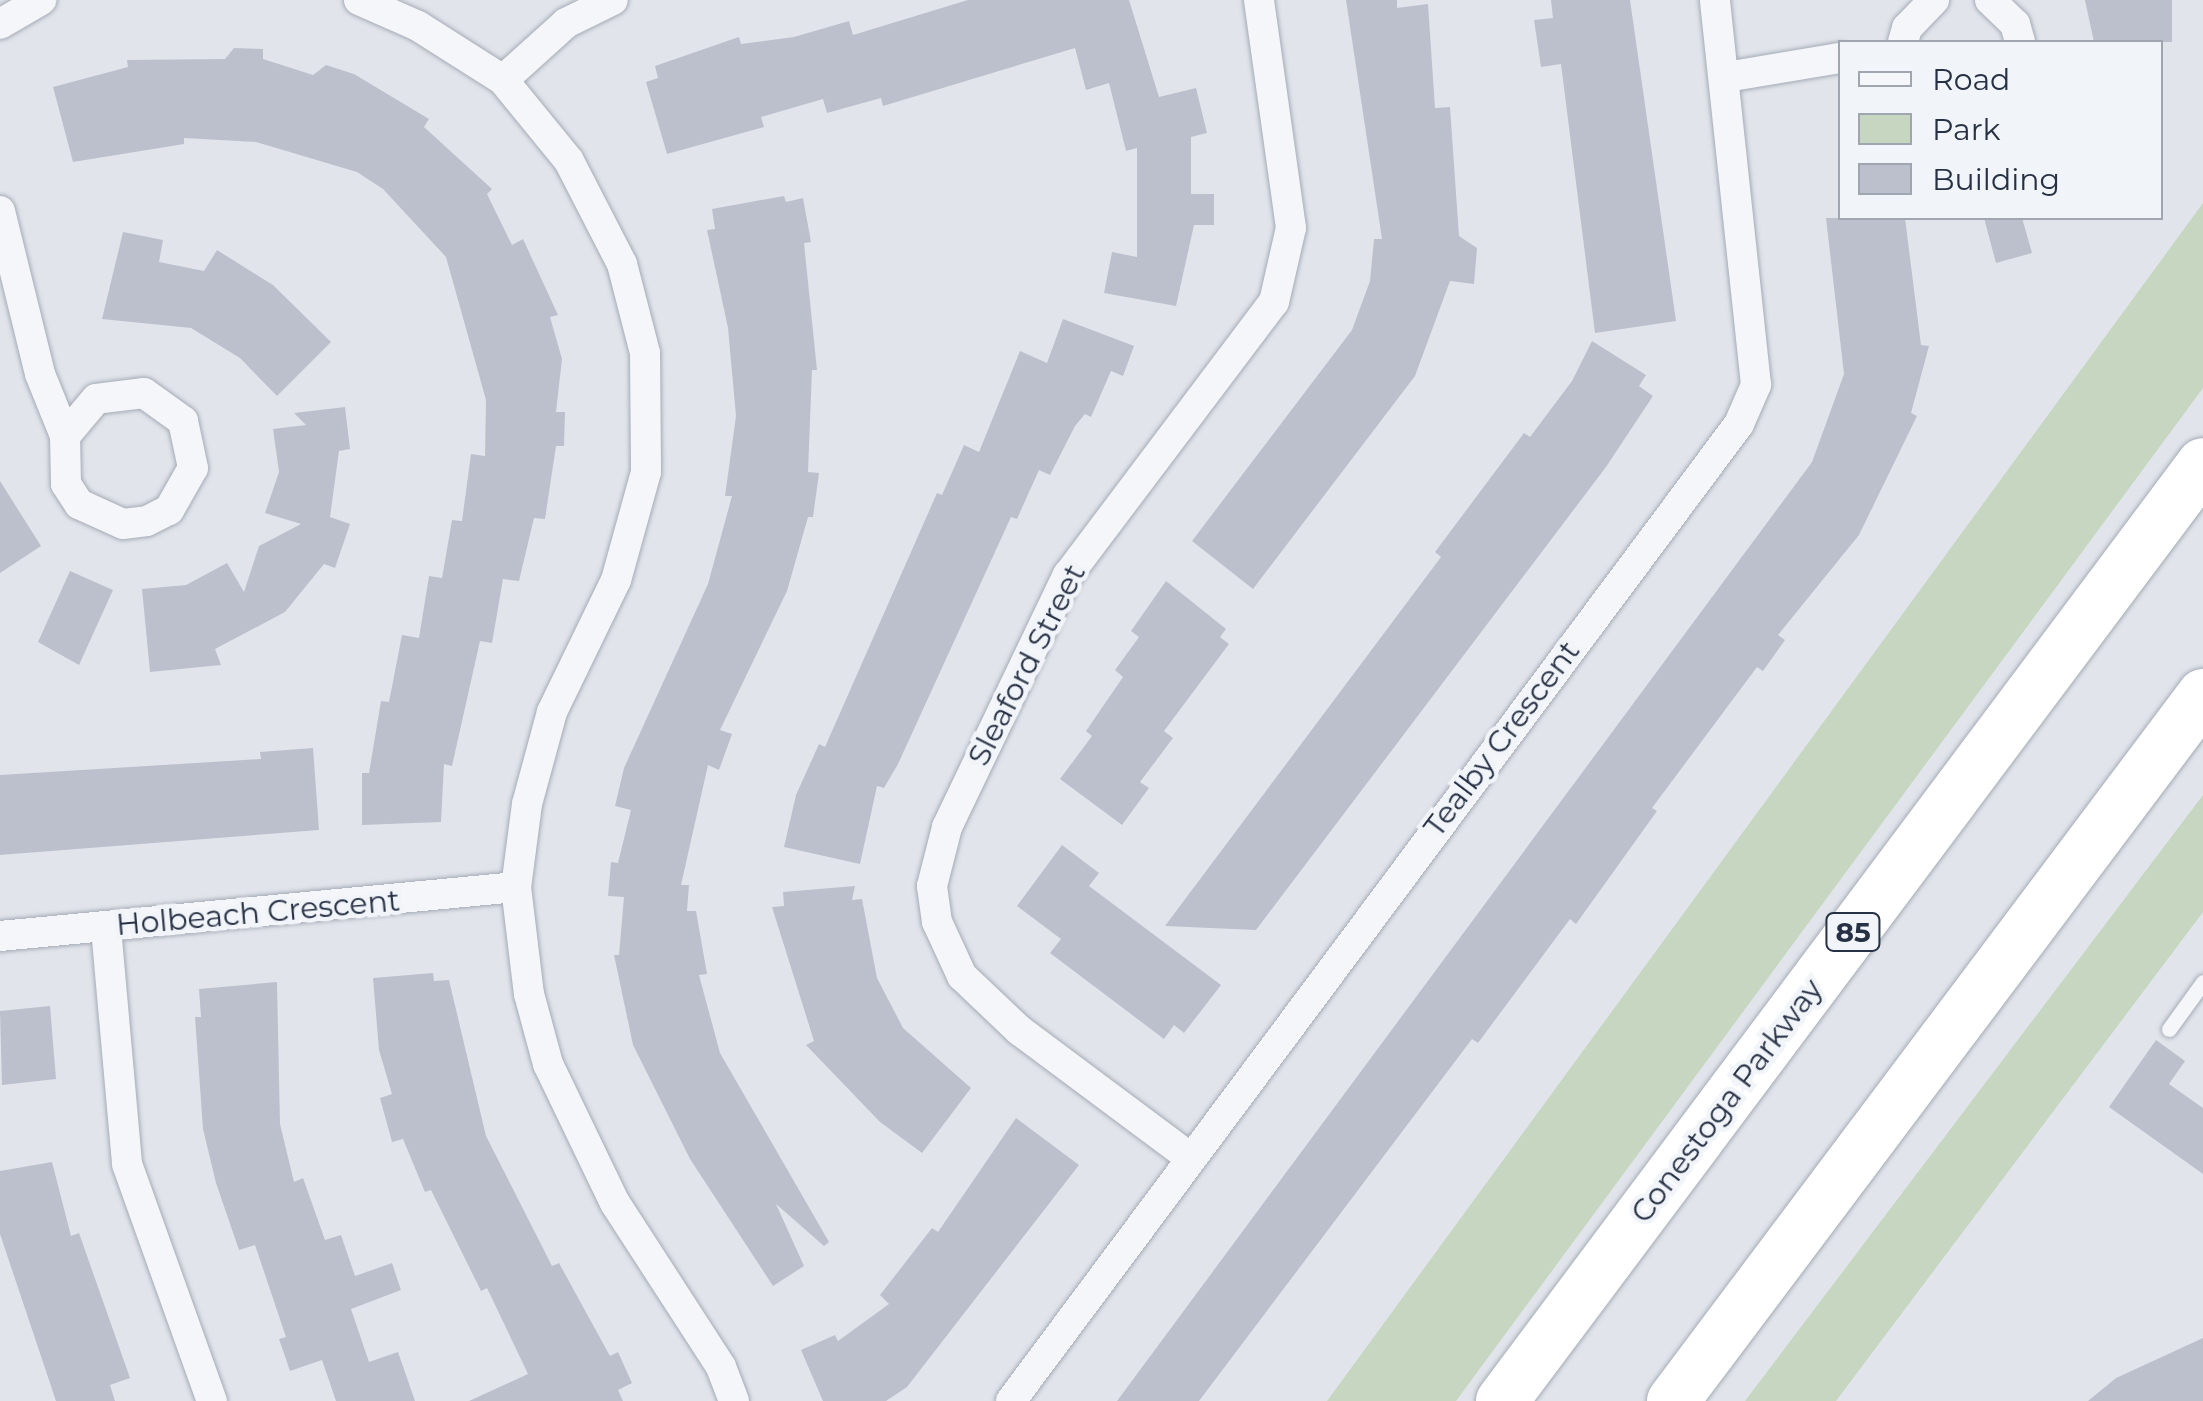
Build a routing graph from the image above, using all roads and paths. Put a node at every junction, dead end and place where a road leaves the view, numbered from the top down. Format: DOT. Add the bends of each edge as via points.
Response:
graph roads {
  1 [pos="40,0"];
  2 [pos="359,0"];
  3 [pos="613,0"];
  4 [pos="1259,0"];
  5 [pos="1715,0"];
  6 [pos="1934,0"];
  7 [pos="1990,0"];
  8 [pos="0,24"];
  9 [pos="1904,40"];
  10 [pos="2019,40"];
  11 [pos="1838,58"];
  12 [pos="1726,78"];
  13 [pos="504,80"];
  14 [pos="0,211"];
  15 [pos="65,436"];
  16 [pos="2203,464"];
  17 [pos="2203,695"];
  18 [pos="516,887"];
  19 [pos="106,928"];
  20 [pos="0,936"];
  21 [pos="2202,985"];
  22 [pos="2170,1028"];
  23 [pos="1188,1156"];
  24 [pos="212,1401"];
  25 [pos="734,1401"];
  26 [pos="1012,1401"];
  27 [pos="1502,1401"];
  28 [pos="1674,1401"];
  1 -- 8 [label="street"];
  2 -- 13 [label="street" via="418,26"];
  3 -- 13 [label="street" via="566,23"];
  4 -- 23 [label="street, Sleaford Street" via="1291,228 1274,302 1068,575 947,827 932,886 937,922 962,976 1020,1031"];
  5 -- 12 [label="street, Tealby Crescent"];
  6 -- 9 [label="street"];
  7 -- 10 [label="street" via="2015,24"];
  11 -- 12 [label="street"];
  12 -- 23 [label="street, Tealby Crescent" via="1756,385 1739,424"];
  13 -- 18 [label="street" via="569,160 622,264 645,353 646,472 616,580 552,712 527,804"];
  14 -- 15 [label="street" via="40,374"];
  15 -- 15 [label="street" via="66,484 79,504 111,521 147,521 169,510 194,468 183,422 144,393 96,399"];
  16 -- 27 [label="highway, Conestoga Parkway / 85"];
  17 -- 28 [label="highway"];
  18 -- 19 [label="street, Holbeach Crescent"];
  18 -- 25 [label="street" via="530,994 548,1064 615,1203 720,1367"];
  19 -- 20 [label="street, Holbeach Crescent"];
  19 -- 24 [label="street" via="127,1164"];
  21 -- 22 [label="lane"];
  23 -- 26 [label="street, Tealby Crescent"];
}
